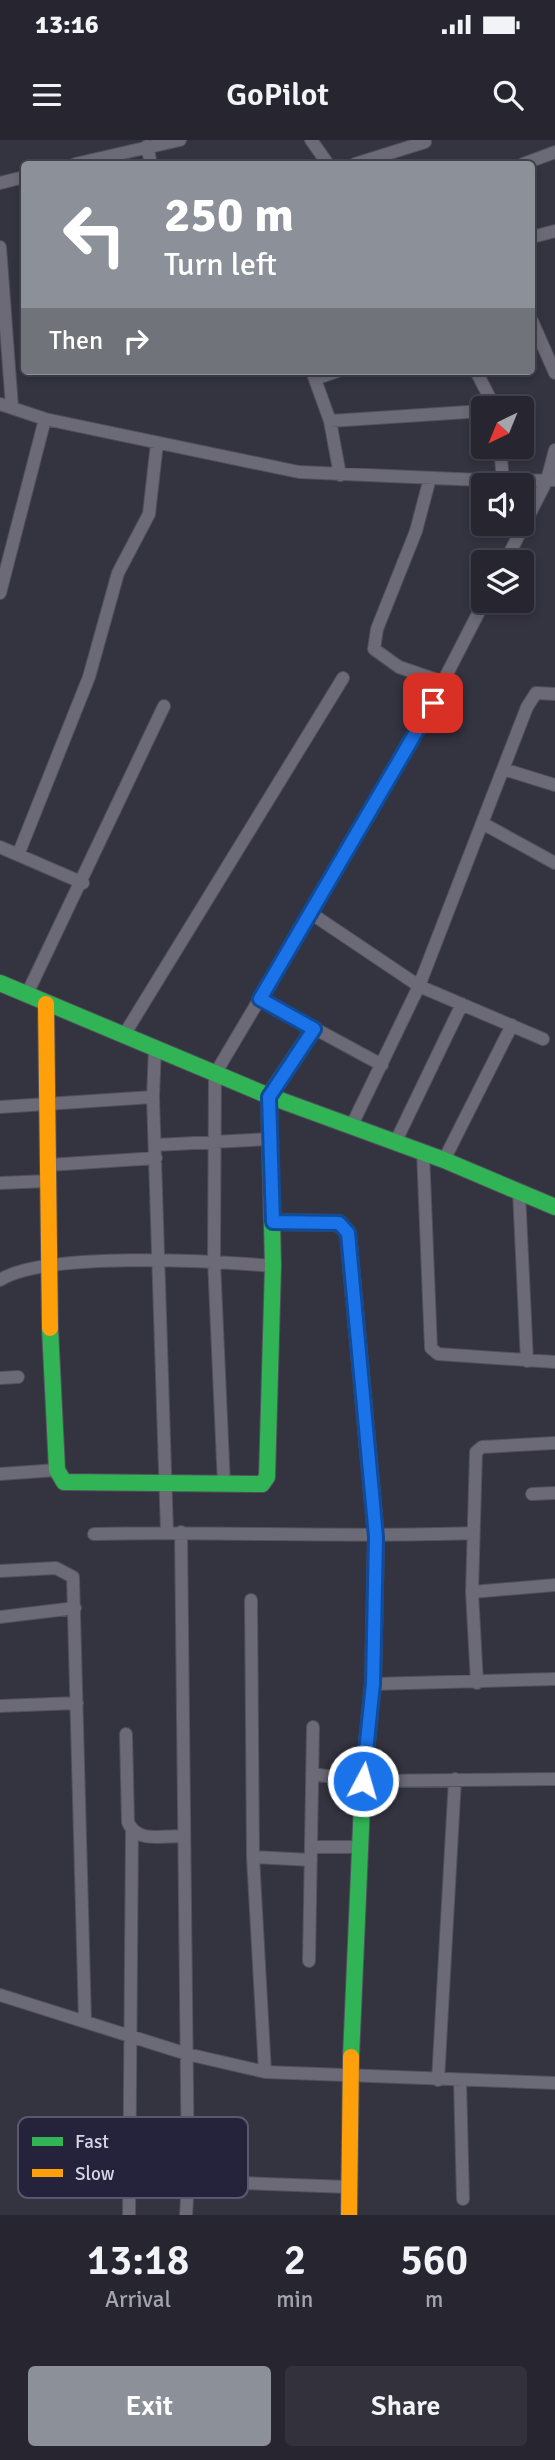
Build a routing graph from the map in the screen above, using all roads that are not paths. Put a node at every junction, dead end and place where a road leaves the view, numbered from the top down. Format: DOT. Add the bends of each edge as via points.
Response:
graph roads {
  1 [pos="180,140"];
  2 [pos="311,140"];
  3 [pos="425,142"];
  4 [pos="147,146"];
  5 [pos="555,152"];
  6 [pos="87,161"];
  7 [pos="150,161"];
  8 [pos="326,161"];
  9 [pos="365,161"];
  10 [pos="531,161"];
  11 [pos="21,178"];
  12 [pos="0,183"];
  13 [pos="555,231"];
  14 [pos="535,236"];
  15 [pos="0,247"];
  16 [pos="535,324"];
  17 [pos="550,342"];
  18 [pos="555,373"];
  19 [pos="313,375"];
  20 [pos="478,375"];
  21 [pos="489,396"];
  22 [pos="6,405"];
  23 [pos="471,412"];
  24 [pos="45,419"];
  25 [pos="330,421"];
  26 [pos="157,443"];
  27 [pos="555,450"];
  28 [pos="340,475"];
  29 [pos="430,478"];
  30 [pos="471,480"];
  31 [pos="551,480"];
  32 [pos="512,550"];
  33 [pos="0,593"];
  34 [pos="478,613"];
  35 [pos="342,678"];
  36 [pos="443,682"];
  37 [pos="555,694"];
  38 [pos="164,706"];
  39 [pos="503,769"];
  40 [pos="555,785"];
  41 [pos="482,823"];
  42 [pos="0,847"];
  43 [pos="18,855"];
  44 [pos="555,863"];
  45 [pos="83,883"];
  46 [pos="309,912"];
  47 [pos="0,983"];
  48 [pos="419,986"];
  49 [pos="27,994"];
  50 [pos="260,999"];
  51 [pos="46,1004"];
  52 [pos="462,1004"];
  53 [pos="512,1026"];
  54 [pos="314,1029"];
  55 [pos="124,1035"];
  56 [pos="543,1039"];
  57 [pos="155,1048"];
  58 [pos="382,1065"];
  59 [pos="215,1074"];
  60 [pos="153,1097"];
  61 [pos="269,1097"];
  62 [pos="49,1103"];
  63 [pos="0,1107"];
  64 [pos="351,1127"];
  65 [pos="270,1139"];
  66 [pos="216,1141"];
  67 [pos="396,1143"];
  68 [pos="156,1151"];
  69 [pos="423,1152"];
  70 [pos="444,1160"];
  71 [pos="48,1173"];
  72 [pos="0,1183"];
  73 [pos="519,1192"];
  74 [pos="555,1207"];
  75 [pos="273,1222"];
  76 [pos="214,1261"];
  77 [pos="157,1262"];
  78 [pos="47,1264"];
  79 [pos="273,1266"];
  80 [pos="0,1280"];
  81 [pos="527,1361"];
  82 [pos="555,1362"];
  83 [pos="18,1377"];
  84 [pos="0,1378"];
  85 [pos="555,1443"];
  86 [pos="57,1469"];
  87 [pos="0,1474"];
  88 [pos="165,1485"];
  89 [pos="224,1485"];
  90 [pos="555,1493"];
  91 [pos="532,1494"];
  92 [pos="167,1532"];
  93 [pos="181,1532"];
  94 [pos="473,1533"];
  95 [pos="93,1534"];
  96 [pos="376,1537"];
  97 [pos="0,1571"];
  98 [pos="555,1586"];
  99 [pos="472,1592"];
  100 [pos="251,1600"];
  101 [pos="75,1608"];
  102 [pos="0,1616"];
  103 [pos="555,1679"];
  104 [pos="477,1683"];
  105 [pos="373,1684"];
  106 [pos="78,1703"];
  107 [pos="0,1706"];
  108 [pos="313,1727"];
  109 [pos="126,1734"];
  110 [pos="312,1773"];
  111 [pos="456,1779"];
  112 [pos="555,1779"];
  113 [pos="363,1781"];
  114 [pos="132,1831"];
  115 [pos="182,1836"];
  116 [pos="361,1847"];
  117 [pos="311,1853"];
  118 [pos="253,1857"];
  119 [pos="309,1961"];
  120 [pos="0,1996"];
  121 [pos="85,2021"];
  122 [pos="132,2037"];
  123 [pos="187,2054"];
  124 [pos="265,2072"];
  125 [pos="349,2076"];
  126 [pos="438,2080"];
  127 [pos="460,2081"];
  128 [pos="555,2083"];
  129 [pos="131,2117"];
  130 [pos="187,2117"];
  131 [pos="248,2183"];
  132 [pos="349,2187"];
  133 [pos="463,2199"];
  134 [pos="349,2215"];
  1 -- 4 [label="street"];
  2 -- 8 [label="street"];
  3 -- 9 [label="street"];
  4 -- 6 [label="street"];
  4 -- 7 [label="street"];
  5 -- 10 [label="street"];
  11 -- 12 [label="street"];
  13 -- 14 [label="street"];
  15 -- 22 [label="street"];
  16 -- 17 [label="street"];
  17 -- 18 [label="street"];
  19 -- 25 [label="street"];
  20 -- 21 [label="street"];
  22 -- 24 [label="street"];
  23 -- 25 [label="street"];
  24 -- 26 [label="street"];
  24 -- 33 [label="street"];
  25 -- 28 [label="street"];
  26 -- 28 [label="street" via="274,468"];
  26 -- 43 [label="street" via="149,514 118,573 89,677"];
  27 -- 31 [label="street"];
  28 -- 29 [label="street"];
  29 -- 30 [label="street"];
  29 -- 36 [label="street" via="374,649 399,667"];
  31 -- 32 [label="street"];
  34 -- 36 [label="street"];
  35 -- 55 [label="street"];
  36 -- 46 [label="street" via="411,744"];
  37 -- 39 [label="street" via="536,693"];
  38 -- 45 [label="street"];
  39 -- 40 [label="street"];
  39 -- 41 [label="street"];
  41 -- 44 [label="street"];
  41 -- 48 [label="street"];
  42 -- 43 [label="street"];
  43 -- 45 [label="street"];
  45 -- 49 [label="street"];
  46 -- 48 [label="street"];
  46 -- 50 [label="street"];
  47 -- 49 [label="street"];
  48 -- 52 [label="street"];
  48 -- 58 [label="street"];
  49 -- 51 [label="street"];
  50 -- 54 [label="street"];
  50 -- 59 [label="street"];
  51 -- 55 [label="street"];
  51 -- 62 [label="street"];
  52 -- 53 [label="street"];
  52 -- 67 [label="street"];
  53 -- 56 [label="street"];
  53 -- 70 [label="street"];
  54 -- 58 [label="street"];
  54 -- 61 [label="street"];
  55 -- 57 [label="street"];
  57 -- 59 [label="street"];
  57 -- 60 [label="street"];
  58 -- 64 [label="street"];
  59 -- 61 [label="street"];
  59 -- 66 [label="street"];
  60 -- 62 [label="street"];
  60 -- 68 [label="street"];
  61 -- 64 [label="street"];
  61 -- 65 [label="street"];
  62 -- 63 [label="street"];
  62 -- 71 [label="street"];
  64 -- 67 [label="street"];
  65 -- 66 [label="street"];
  65 -- 75 [label="street"];
  66 -- 68 [label="street"];
  66 -- 76 [label="street"];
  67 -- 69 [label="street"];
  68 -- 71 [label="street"];
  68 -- 77 [label="street"];
  69 -- 70 [label="street"];
  69 -- 81 [label="street" via="431,1348 438,1354"];
  70 -- 73 [label="street"];
  71 -- 72 [label="street"];
  71 -- 78 [label="street"];
  73 -- 74 [label="street"];
  73 -- 81 [label="street"];
  75 -- 79 [label="street"];
  75 -- 96 [label="street" via="339,1223 348,1233"];
  76 -- 77 [label="street"];
  76 -- 79 [label="street"];
  76 -- 89 [label="street"];
  77 -- 78 [label="street"];
  77 -- 88 [label="street"];
  78 -- 80 [label="street" via="18,1269"];
  78 -- 86 [label="street"];
  79 -- 89 [label="street" via="267,1477 253,1486"];
  81 -- 82 [label="street"];
  83 -- 84 [label="street"];
  85 -- 94 [label="street" via="482,1447 476,1452"];
  86 -- 87 [label="street"];
  86 -- 88 [label="street" via="64,1482"];
  88 -- 89 [label="street"];
  88 -- 92 [label="street"];
  90 -- 91 [label="street"];
  92 -- 93 [label="street"];
  92 -- 95 [label="street"];
  93 -- 96 [label="street"];
  93 -- 115 [label="street"];
  94 -- 96 [label="street"];
  94 -- 99 [label="street"];
  96 -- 105 [label="street"];
  97 -- 101 [label="street" via="67,1571 73,1577"];
  98 -- 99 [label="street"];
  99 -- 104 [label="street"];
  100 -- 118 [label="street"];
  101 -- 102 [label="street"];
  101 -- 106 [label="street"];
  103 -- 104 [label="street"];
  104 -- 105 [label="street"];
  105 -- 113 [label="street"];
  106 -- 107 [label="street"];
  106 -- 121 [label="street"];
  108 -- 110 [label="street"];
  109 -- 114 [label="street"];
  110 -- 113 [label="street"];
  110 -- 117 [label="street"];
  111 -- 112 [label="street"];
  111 -- 113 [label="street"];
  111 -- 126 [label="street"];
  113 -- 116 [label="street"];
  114 -- 115 [label="street" via="140,1836"];
  114 -- 122 [label="street"];
  115 -- 123 [label="street"];
  116 -- 117 [label="street"];
  116 -- 125 [label="street"];
  117 -- 118 [label="street"];
  117 -- 119 [label="street"];
  118 -- 124 [label="street"];
  120 -- 121 [label="street"];
  121 -- 122 [label="street"];
  122 -- 123 [label="street"];
  122 -- 129 [label="street"];
  123 -- 124 [label="street"];
  123 -- 130 [label="street"];
  124 -- 125 [label="street"];
  125 -- 126 [label="street"];
  125 -- 132 [label="street"];
  126 -- 127 [label="street"];
  127 -- 128 [label="street"];
  127 -- 133 [label="street"];
  131 -- 132 [label="street"];
  132 -- 134 [label="street"];
}
